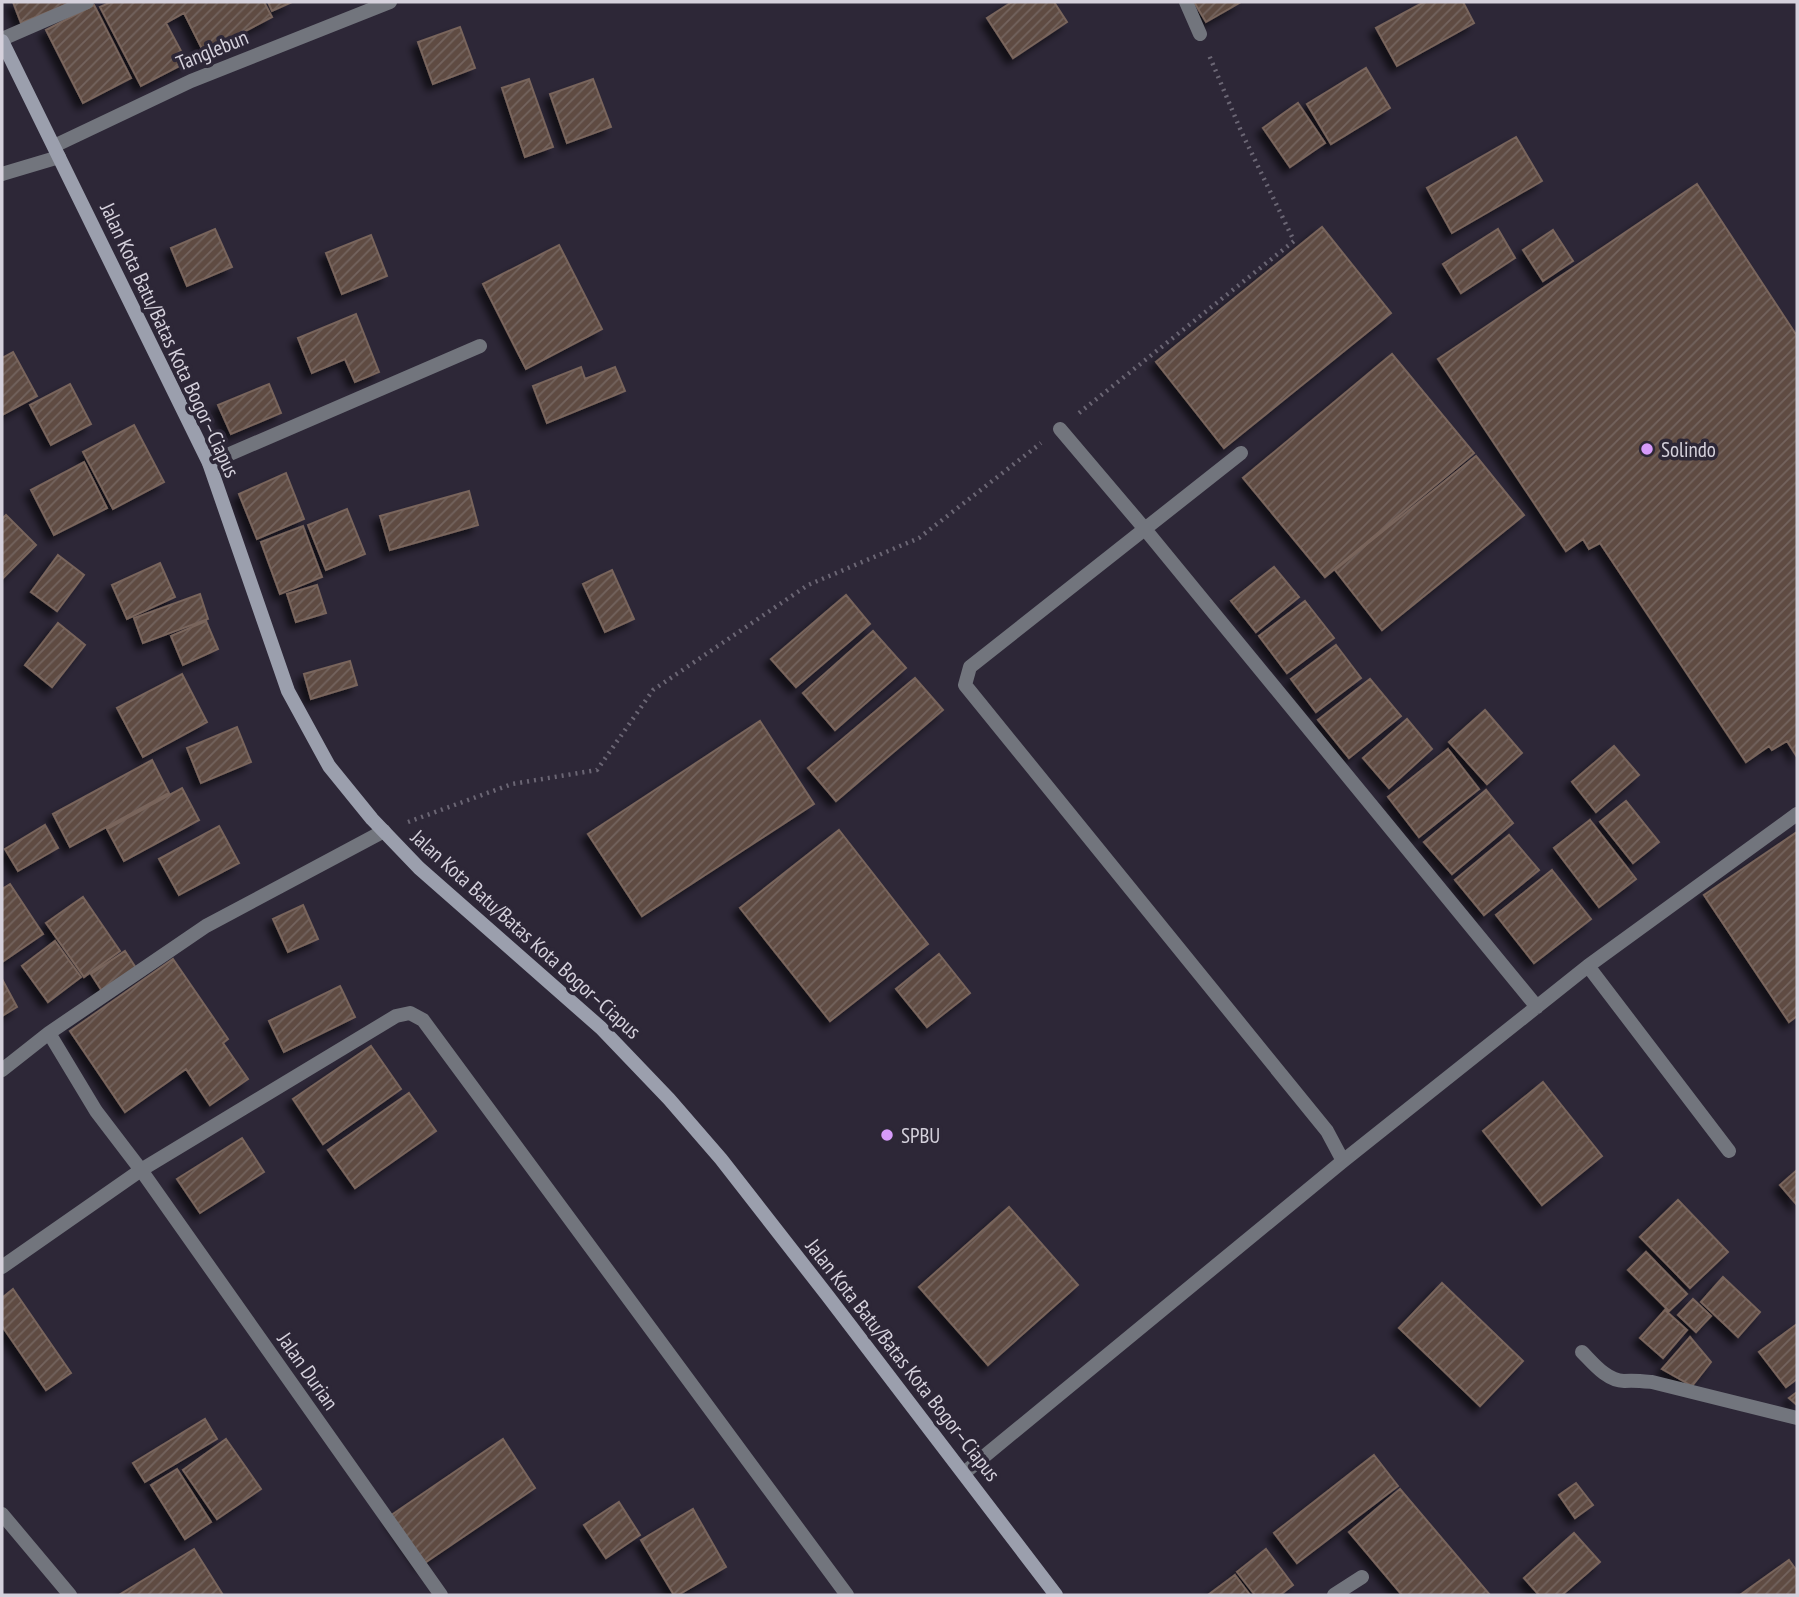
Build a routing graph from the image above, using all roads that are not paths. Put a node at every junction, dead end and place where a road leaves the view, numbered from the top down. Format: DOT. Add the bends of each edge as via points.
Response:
graph roads {
  1 [pos="87,2"];
  2 [pos="390,2"];
  3 [pos="1186,2"];
  4 [pos="1200,34"];
  5 [pos="2,40"];
  6 [pos="57,151"];
  7 [pos="2,174"];
  8 [pos="480,346"];
  9 [pos="1060,429"];
  10 [pos="1241,453"];
  11 [pos="209,463"];
  12 [pos="1144,527"];
  13 [pos="1797,814"];
  14 [pos="384,831"];
  15 [pos="1588,966"];
  16 [pos="1537,1007"];
  17 [pos="49,1033"];
  18 [pos="2,1070"];
  19 [pos="1729,1151"];
  20 [pos="1343,1161"];
  21 [pos="141,1170"];
  22 [pos="2,1267"];
  23 [pos="1582,1352"];
  24 [pos="1797,1418"];
  25 [pos="964,1473"];
  26 [pos="2,1514"];
  27 [pos="1362,1577"];
  28 [pos="70,1595"];
  29 [pos="441,1595"];
  30 [pos="847,1595"];
  31 [pos="1056,1595"];
  32 [pos="1334,1595"];
  1 -- 5 [label="street"];
  2 -- 6 [label="street, Tanglebun" via="191,80"];
  3 -- 4 [label="street"];
  5 -- 6 [label="main road, Jalan Kota Batu/Batas Kota Bogor–Ciapus"];
  6 -- 7 [label="street, Tanglebun"];
  6 -- 11 [label="main road, Jalan Kota Batu/Batas Kota Bogor–Ciapus"];
  8 -- 11 [label="street"];
  9 -- 12 [label="street"];
  10 -- 12 [label="street"];
  11 -- 14 [label="main road, Jalan Kota Batu/Batas Kota Bogor–Ciapus" via="288,691 329,766"];
  12 -- 16 [label="street"];
  12 -- 20 [label="street" via="970,667 965,685 1327,1130"];
  13 -- 15 [label="street"];
  14 -- 17 [label="street" via="206,926"];
  14 -- 25 [label="main road, Jalan Kota Batu/Batas Kota Bogor–Ciapus" via="444,892 637,1063 721,1159"];
  15 -- 16 [label="street"];
  15 -- 19 [label="street"];
  16 -- 20 [label="street"];
  17 -- 18 [label="street"];
  17 -- 21 [label="street, Jalan Durian" via="96,1111"];
  20 -- 25 [label="street"];
  21 -- 22 [label="street"];
  21 -- 29 [label="street, Jalan Durian"];
  21 -- 30 [label="street" via="396,1016 410,1013 423,1020"];
  23 -- 24 [label="street" via="1600,1371 1622,1381 1652,1382"];
  25 -- 31 [label="main road, Jalan Kota Batu/Batas Kota Bogor–Ciapus"];
  26 -- 28 [label="street"];
  27 -- 32 [label="street"];
}
